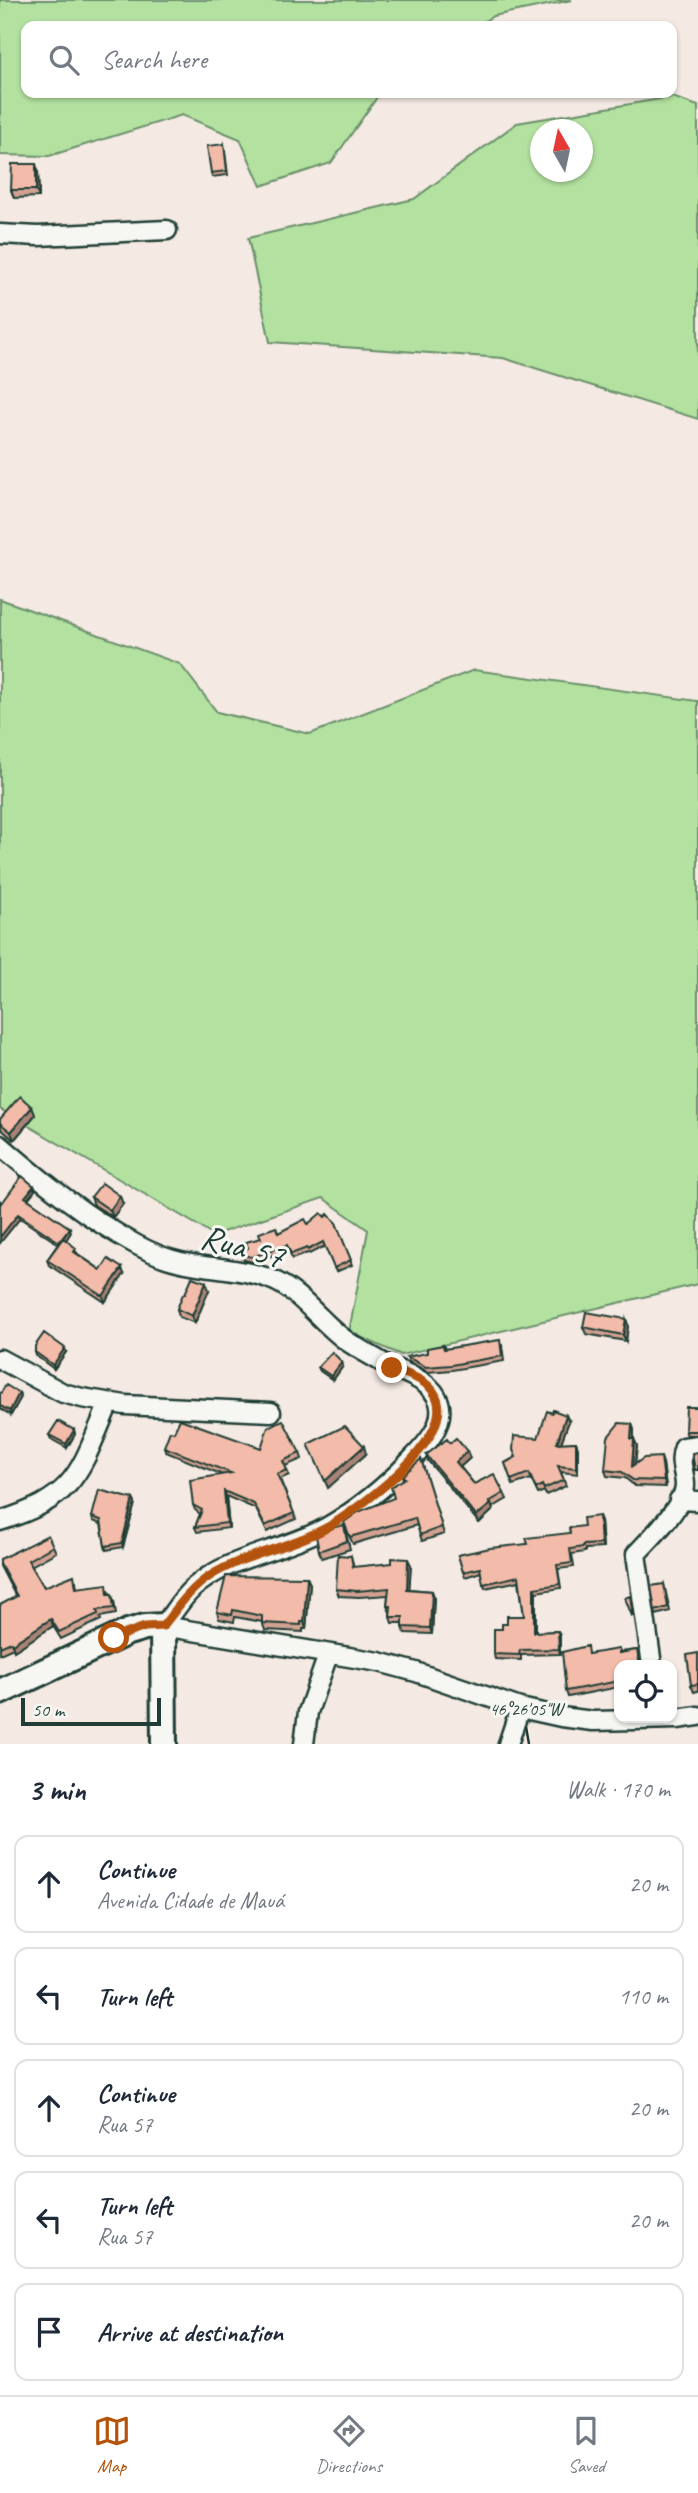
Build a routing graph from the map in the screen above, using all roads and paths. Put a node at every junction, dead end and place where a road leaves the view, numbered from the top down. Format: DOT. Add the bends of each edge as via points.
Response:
graph roads {
  1 [pos="167,230"];
  2 [pos="0,234"];
  3 [pos="0,1145"];
  4 [pos="0,1359"];
  5 [pos="108,1403"];
  6 [pos="271,1412"];
  7 [pos="698,1445"];
  8 [pos="679,1500"];
  9 [pos="698,1501"];
  10 [pos="0,1521"];
  11 [pos="163,1626"];
  12 [pos="328,1655"];
  13 [pos="651,1660"];
  14 [pos="0,1692"];
  15 [pos="520,1708"];
  16 [pos="698,1716"];
  17 [pos="677,1717"];
  18 [pos="614,1720"];
  19 [pos="164,1744"];
  20 [pos="304,1744"];
  21 [pos="508,1744"];
  1 -- 2 [label="street"];
  3 -- 11 [label="street, Rua 57" via="47,1186 138,1245 178,1262 273,1280 293,1292 343,1338 433,1390 440,1405 432,1437 365,1502 327,1527 211,1575 192,1589"];
  4 -- 5 [label="street" via="64,1393"];
  5 -- 6 [label="street"];
  5 -- 10 [label="street" via="84,1461 61,1493 43,1506"];
  7 -- 8 [label="street" via="684,1447 680,1458 685,1488"];
  8 -- 9 [label="street"];
  8 -- 13 [label="street" via="636,1554"];
  11 -- 12 [label="street"];
  11 -- 14 [label="street" via="128,1632"];
  11 -- 19 [label="street"];
  12 -- 15 [label="street" via="416,1672"];
  12 -- 20 [label="street" via="309,1712"];
  15 -- 18 [label="street"];
  15 -- 21 [label="street"];
  16 -- 17 [label="street"];
}
